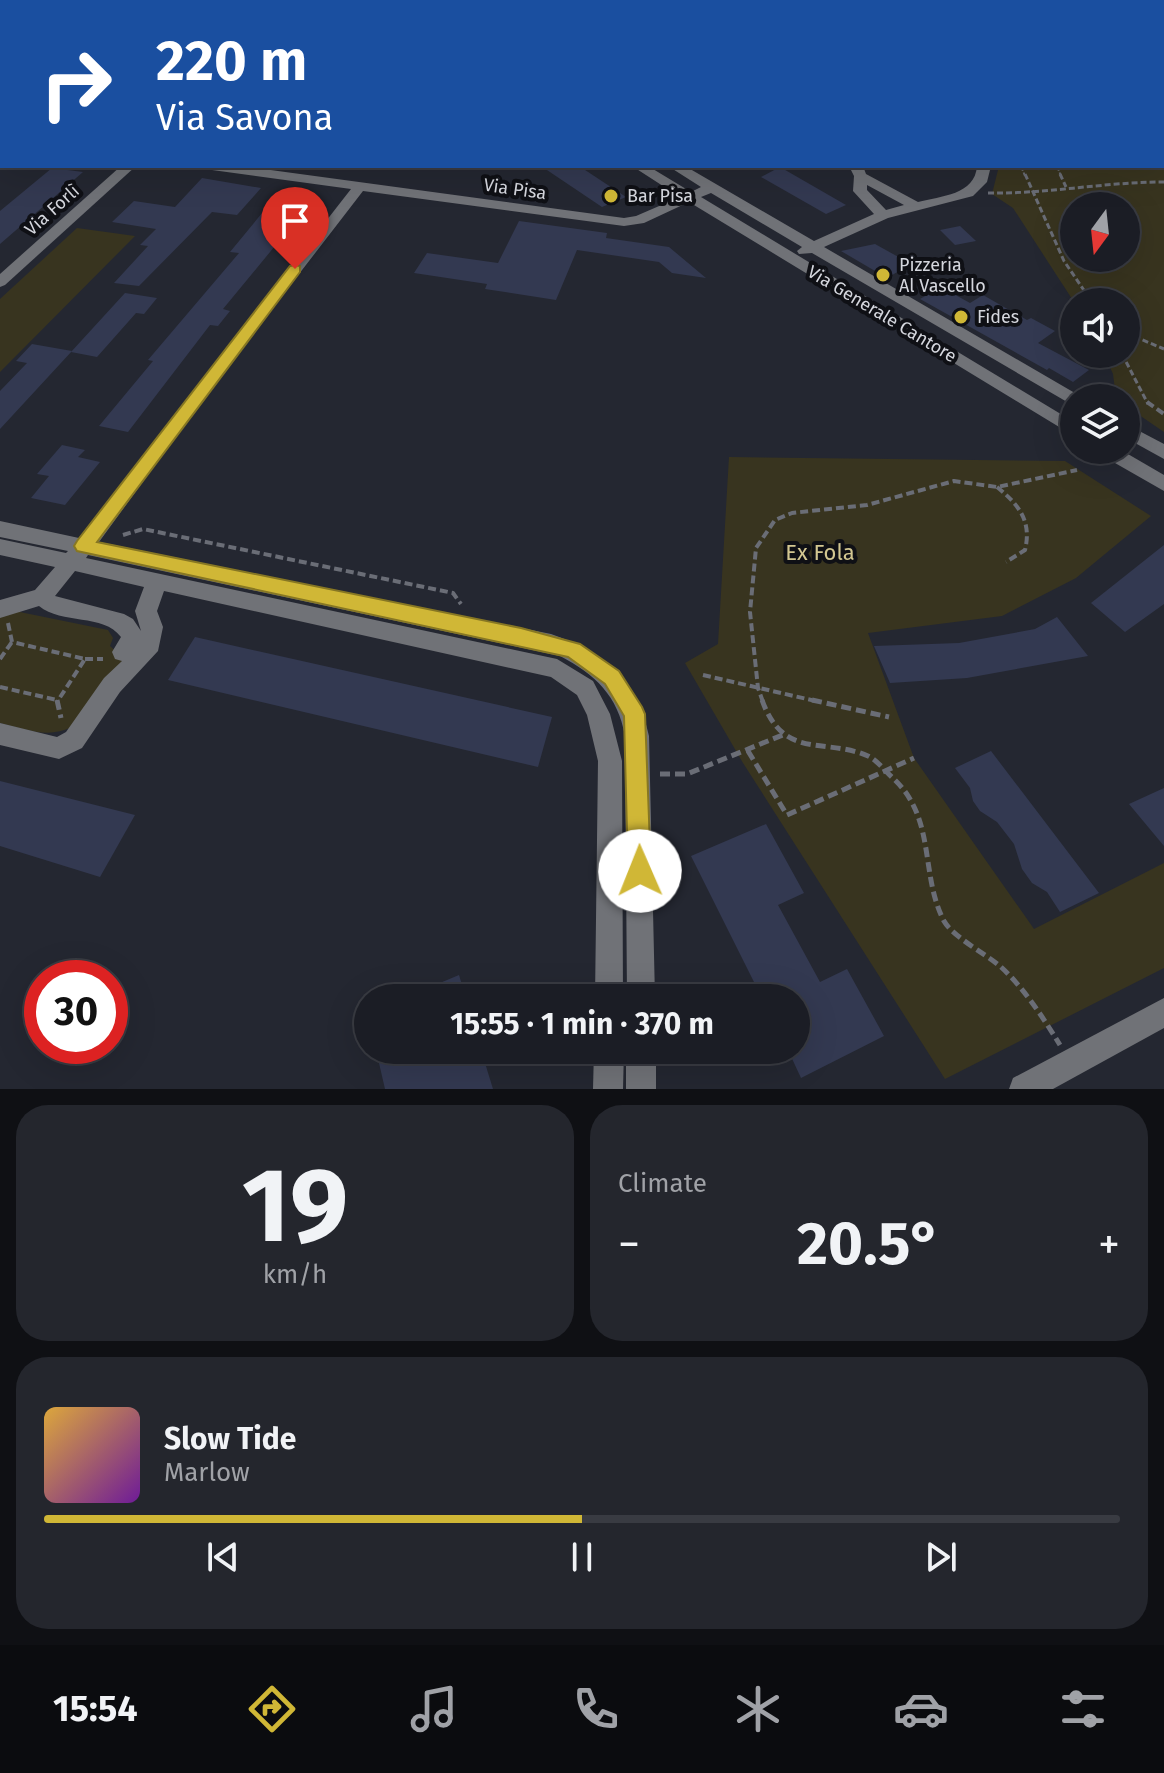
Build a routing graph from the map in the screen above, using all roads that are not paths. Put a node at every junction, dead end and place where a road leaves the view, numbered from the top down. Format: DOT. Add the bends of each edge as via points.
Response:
graph roads {
  1 [pos="127,168"];
  2 [pos="227,168"];
  3 [pos="642,168"];
  4 [pos="678,168"];
  5 [pos="984,168"];
  6 [pos="858,171"];
  7 [pos="360,186"];
  8 [pos="710,188"];
  9 [pos="689,198"];
  10 [pos="915,206"];
  11 [pos="883,215"];
  12 [pos="810,248"];
  13 [pos="789,258"];
  14 [pos="0,282"];
  15 [pos="896,297"];
  16 [pos="874,309"];
  17 [pos="1060,392"];
  18 [pos="1060,422"];
  19 [pos="1140,438"];
  20 [pos="1164,452"];
  21 [pos="1130,464"];
  22 [pos="1164,484"];
  23 [pos="0,529"];
  24 [pos="0,547"];
  25 [pos="77,554"];
  26 [pos="157,581"];
  27 [pos="42,597"];
  28 [pos="2,608"];
  29 [pos="123,652"];
  30 [pos="0,734"];
  31 [pos="609,984"];
  32 [pos="641,984"];
  33 [pos="1164,1012"];
  34 [pos="609,1064"];
  35 [pos="641,1064"];
  36 [pos="608,1089"];
  37 [pos="641,1089"];
  38 [pos="1024,1089"];
  1 -- 14 [label="street, Via Forlì"];
  2 -- 7 [label="street, Via Pisa"];
  3 -- 9 [label="street, Via Generale Cantore"];
  4 -- 8 [label="street, Via Generale Cantore"];
  5 -- 10 [label="street" via="977,188"];
  6 -- 10 [label="street"];
  6 -- 11 [label="street" via="860,191"];
  7 -- 9 [label="street, Via Pisa" via="624,222"];
  7 -- 25 [label="street"];
  8 -- 9 [label="street, Via Pisa"];
  8 -- 12 [label="street, Via Generale Cantore"];
  9 -- 13 [label="street, Via Generale Cantore"];
  10 -- 11 [label="street"];
  11 -- 12 [label="street"];
  12 -- 13 [label="street"];
  12 -- 15 [label="street, Via Generale Cantore"];
  13 -- 16 [label="street, Via Generale Cantore"];
  15 -- 16 [label="street"];
  15 -- 17 [label="street, Via Generale Cantore"];
  16 -- 18 [label="street, Via Generale Cantore"];
  19 -- 20 [label="street"];
  21 -- 22 [label="street"];
  23 -- 25 [label="street"];
  24 -- 25 [label="street"];
  25 -- 26 [label="street"];
  25 -- 27 [label="street"];
  25 -- 32 [label="street" via="551,643 597,665 612,677 635,714"];
  26 -- 30 [label="street" via="146,611 152,627 150,644 112,685 74,740 59,748"];
  26 -- 31 [label="street" via="557,669 585,688 610,761"];
  27 -- 28 [label="street"];
  27 -- 29 [label="street" via="56,607 123,622 132,635"];
  33 -- 38 [label="street"];
  34 -- 36 [label="street"];
  35 -- 37 [label="street"];
}
